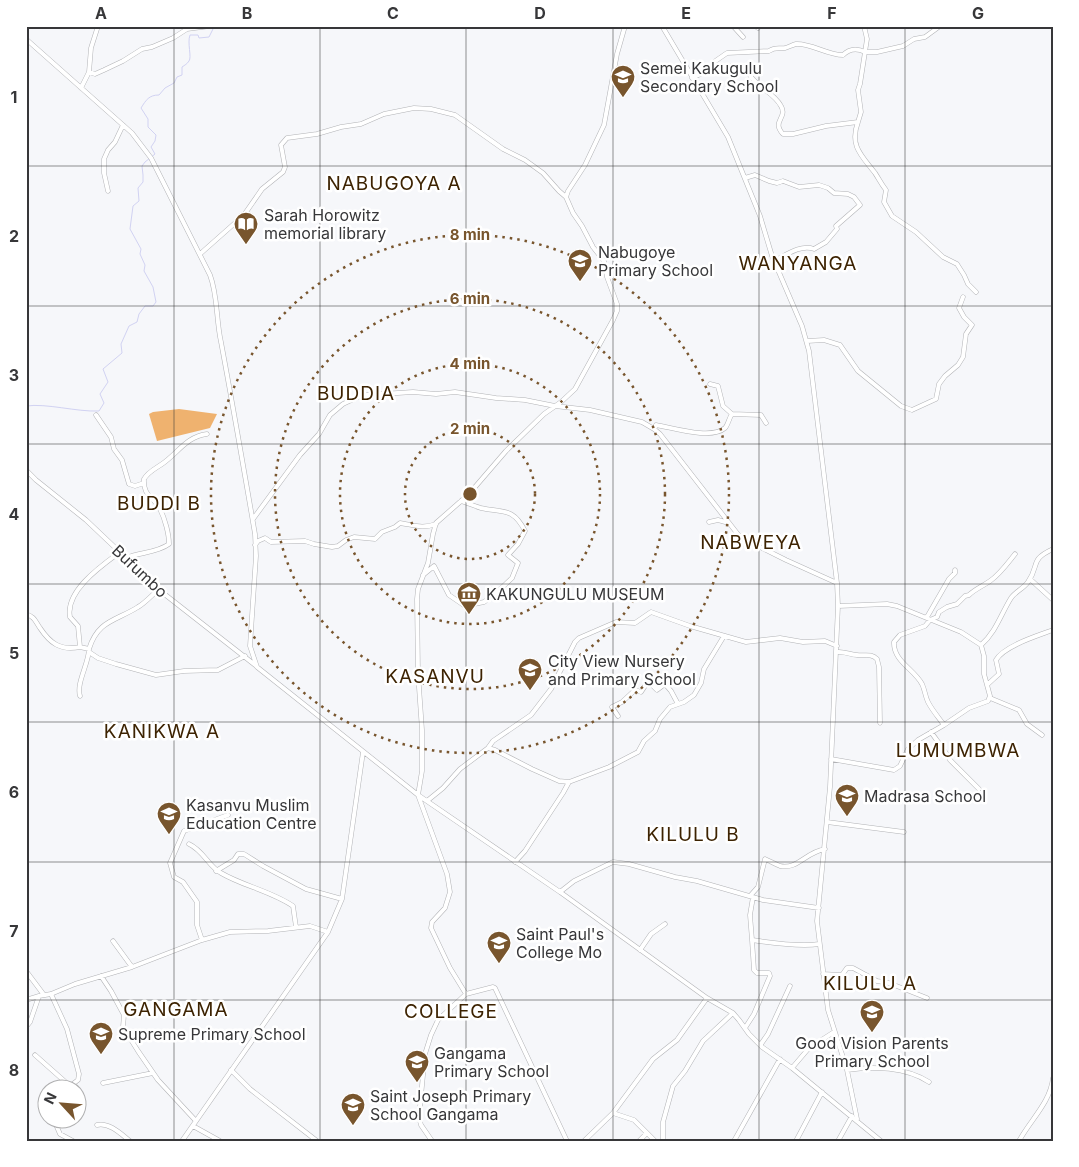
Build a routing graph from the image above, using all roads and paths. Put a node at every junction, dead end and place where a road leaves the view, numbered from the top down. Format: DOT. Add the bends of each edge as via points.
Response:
graph roads {
  1 [pos="98,26"];
  2 [pos="210,26"];
  3 [pos="625,26"];
  4 [pos="662,26"];
  5 [pos="733,26"];
  6 [pos="864,26"];
  7 [pos="940,26"];
  8 [pos="743,37"];
  9 [pos="26,39"];
  10 [pos="864,52"];
  11 [pos="707,71"];
  12 [pos="89,72"];
  13 [pos="692,78"];
  14 [pos="81,88"];
  15 [pos="858,122"];
  16 [pos="124,125"];
  17 [pos="745,178"];
  18 [pos="108,191"];
  19 [pos="566,197"];
  20 [pos="200,254"];
  21 [pos="774,260"];
  22 [pos="976,292"];
  23 [pos="963,297"];
  24 [pos="807,341"];
  25 [pos="710,384"];
  26 [pos="566,398"];
  27 [pos="555,406"];
  28 [pos="563,406"];
  29 [pos="732,414"];
  30 [pos="96,415"];
  31 [pos="766,423"];
  32 [pos="654,429"];
  33 [pos="207,434"];
  34 [pos="26,470"];
  35 [pos="144,483"];
  36 [pos="461,501"];
  37 [pos="252,520"];
  38 [pos="709,522"];
  39 [pos="436,523"];
  40 [pos="731,524"];
  41 [pos="426,528"];
  42 [pos="433,534"];
  43 [pos="255,545"];
  44 [pos="1053,549"];
  45 [pos="120,552"];
  46 [pos="1015,554"];
  47 [pos="126,558"];
  48 [pos="955,570"];
  49 [pos="423,575"];
  50 [pos="1030,579"];
  51 [pos="837,583"];
  52 [pos="159,589"];
  53 [pos="1053,600"];
  54 [pos="838,606"];
  55 [pos="26,614"];
  56 [pos="929,619"];
  57 [pos="1053,630"];
  58 [pos="724,636"];
  59 [pos="981,645"];
  60 [pos="837,646"];
  61 [pos="80,647"];
  62 [pos="89,650"];
  63 [pos="837,652"];
  64 [pos="245,656"];
  65 [pos="257,667"];
  66 [pos="988,684"];
  67 [pos="80,696"];
  68 [pos="990,698"];
  69 [pos="678,704"];
  70 [pos="618,716"];
  71 [pos="880,723"];
  72 [pos="944,725"];
  73 [pos="931,732"];
  74 [pos="1042,735"];
  75 [pos="488,748"];
  76 [pos="363,752"];
  77 [pos="831,759"];
  78 [pos="569,782"];
  79 [pos="979,789"];
  80 [pos="418,795"];
  81 [pos="427,801"];
  82 [pos="228,815"];
  83 [pos="827,822"];
  84 [pos="904,832"];
  85 [pos="189,844"];
  86 [pos="824,849"];
  87 [pos="515,862"];
  88 [pos="216,871"];
  89 [pos="560,892"];
  90 [pos="752,896"];
  91 [pos="342,899"];
  92 [pos="819,908"];
  93 [pos="664,924"];
  94 [pos="296,927"];
  95 [pos="328,932"];
  96 [pos="202,940"];
  97 [pos="752,940"];
  98 [pos="113,941"];
  99 [pos="819,944"];
  100 [pos="640,950"];
  101 [pos="132,967"];
  102 [pos="26,971"];
  103 [pos="823,974"];
  104 [pos="101,976"];
  105 [pos="790,986"];
  106 [pos="50,994"];
  107 [pos="466,994"];
  108 [pos="42,995"];
  109 [pos="707,998"];
  110 [pos="927,998"];
  111 [pos="26,1000"];
  112 [pos="732,1013"];
  113 [pos="26,1027"];
  114 [pos="745,1028"];
  115 [pos="834,1032"];
  116 [pos="761,1044"];
  117 [pos="35,1056"];
  118 [pos="780,1059"];
  119 [pos="792,1068"];
  120 [pos="231,1070"];
  121 [pos="847,1070"];
  122 [pos="153,1072"];
  123 [pos="1053,1078"];
  124 [pos="64,1080"];
  125 [pos="78,1080"];
  126 [pos="929,1082"];
  127 [pos="103,1083"];
  128 [pos="822,1092"];
  129 [pos="613,1113"];
  130 [pos="852,1116"];
  131 [pos="856,1119"];
  132 [pos="196,1121"];
  133 [pos="97,1125"];
  134 [pos="193,1126"];
  135 [pos="58,1130"];
  136 [pos="647,1133"];
  137 [pos="310,1139"];
  138 [pos="73,1141"];
  139 [pos="130,1141"];
  140 [pos="182,1141"];
  141 [pos="220,1141"];
  142 [pos="317,1141"];
  143 [pos="432,1141"];
  144 [pos="567,1141"];
  145 [pos="584,1141"];
  146 [pos="639,1141"];
  147 [pos="654,1141"];
  148 [pos="663,1141"];
  149 [pos="734,1141"];
  150 [pos="796,1141"];
  151 [pos="838,1141"];
  152 [pos="881,1141"];
  153 [pos="1019,1141"];
  1 -- 12 [label="street" via="90,48"];
  2 -- 12 [label="street" via="187,29 96,74"];
  3 -- 19 [label="street" via="604,125"];
  4 -- 13 [label="street"];
  5 -- 8 [label="street"];
  6 -- 10 [label="street" via="867,39"];
  7 -- 10 [label="street" via="925,37 903,46"];
  9 -- 14 [label="street"];
  10 -- 11 [label="street" via="858,49 836,55 793,44 769,51 727,53"];
  10 -- 15 [label="street" via="858,90 861,112"];
  11 -- 13 [label="street"];
  11 -- 15 [label="street" via="730,66 748,72 752,80 781,105 783,111 778,129 783,134"];
  12 -- 14 [label="street"];
  13 -- 17 [label="street" via="723,127"];
  14 -- 16 [label="street"];
  15 -- 22 [label="street" via="854,134 859,155 886,190 884,202 892,216 916,232 943,257 957,264"];
  16 -- 18 [label="street" via="104,159"];
  16 -- 20 [label="street" via="151,158"];
  17 -- 21 [label="street"];
  17 -- 21 [label="street" via="755,175 799,187 819,185 834,193 848,194 860,205 836,226 838,229 826,242 814,249 807,247"];
  19 -- 20 [label="street" via="543,173 458,117 414,108 384,114 361,124 287,138 282,146 285,167 282,172 262,190 244,215"];
  19 -- 26 [label="street" via="593,247 604,260 617,307 575,389"];
  20 -- 37 [label="street" via="213,286"];
  21 -- 24 [label="street"];
  23 -- 24 [label="street" via="959,308 972,325 966,334 963,357 939,384 936,399 912,410 901,406 858,371 840,345 824,340"];
  24 -- 51 [label="street"];
  25 -- 29 [label="street" via="718,386 723,406"];
  26 -- 27 [label="street"];
  26 -- 28 [label="street"];
  27 -- 28 [label="street"];
  27 -- 36 [label="street" via="506,451"];
  27 -- 37 [label="street" via="455,392 358,397 330,415"];
  28 -- 32 [label="street" via="631,419"];
  29 -- 31 [label="street" via="761,414"];
  29 -- 32 [label="street" via="724,429 714,434 656,425"];
  30 -- 35 [label="street" via="112,437 129,484"];
  32 -- 40 [label="street"];
  33 -- 35 [label="street" via="176,449 171,457 147,475"];
  34 -- 45 [label="street, Bufumbo"];
  35 -- 47 [label="street" via="147,494 161,511 169,544"];
  36 -- 39 [label="street"];
  36 -- 49 [label="street" via="501,510 518,518 525,531 508,555 518,563 512,578 484,602 465,606 449,595 434,566"];
  37 -- 43 [label="street"];
  38 -- 40 [label="street" via="718,520"];
  39 -- 41 [label="street"];
  39 -- 42 [label="street"];
  40 -- 51 [label="street" via="748,542"];
  41 -- 42 [label="street"];
  41 -- 43 [label="street" via="400,523 375,539 354,537 332,547 305,541 272,542 265,538"];
  42 -- 49 [label="street"];
  43 -- 65 [label="street" via="250,646"];
  44 -- 50 [label="street" via="1037,559"];
  45 -- 47 [label="street, Bufumbo"];
  45 -- 61 [label="street" via="90,576 73,596 69,610 70,617 78,626"];
  46 -- 56 [label="street" via="990,581 957,604 939,612 937,617"];
  47 -- 52 [label="street, Bufumbo"];
  48 -- 56 [label="street"];
  49 -- 80 [label="street" via="417,599 422,771"];
  50 -- 53 [label="street"];
  50 -- 59 [label="street" via="1013,595 994,631"];
  51 -- 54 [label="street"];
  52 -- 62 [label="street" via="139,607 99,630"];
  52 -- 64 [label="street, Bufumbo"];
  54 -- 56 [label="street" via="892,605"];
  54 -- 60 [label="street"];
  55 -- 61 [label="street" via="34,618 53,644 70,649"];
  56 -- 59 [label="street" via="967,635"];
  56 -- 72 [label="street" via="925,626 896,638 894,645 903,664 920,681 928,703"];
  57 -- 66 [label="street" via="1005,651 996,660 999,674"];
  58 -- 60 [label="street" via="746,642 774,638 825,641"];
  58 -- 69 [label="street" via="704,669 694,695"];
  58 -- 75 [label="street" via="651,612 635,622 616,622 582,636 575,642 553,686 538,707"];
  59 -- 66 [label="street"];
  60 -- 63 [label="street"];
  61 -- 62 [label="street"];
  62 -- 64 [label="street" via="98,658 156,675 218,670"];
  62 -- 67 [label="street" via="78,692"];
  63 -- 71 [label="street" via="872,655 877,659"];
  63 -- 77 [label="street"];
  64 -- 65 [label="street, Bufumbo"];
  65 -- 76 [label="street, Bufumbo"];
  66 -- 68 [label="street"];
  68 -- 72 [label="street"];
  68 -- 74 [label="street" via="1019,710 1027,724"];
  69 -- 70 [label="street" via="664,684 657,690 647,683 641,692 635,690 612,707"];
  69 -- 78 [label="street" via="670,707 660,719 638,752"];
  72 -- 73 [label="street"];
  73 -- 77 [label="street" via="908,749 900,766 894,770"];
  73 -- 79 [label="street" via="950,760"];
  75 -- 78 [label="street" via="547,776"];
  75 -- 81 [label="street" via="460,769"];
  76 -- 80 [label="street, Bufumbo"];
  76 -- 91 [label="street"];
  77 -- 83 [label="street"];
  78 -- 87 [label="street" via="564,794"];
  80 -- 81 [label="street, Bufumbo"];
  80 -- 107 [label="street" via="447,874 450,892 445,908 432,922 431,928"];
  81 -- 87 [label="street, Bufumbo"];
  82 -- 96 [label="street" via="184,831 170,863 174,877 183,882 197,902 197,925"];
  83 -- 84 [label="street"];
  83 -- 86 [label="street"];
  85 -- 88 [label="street" via="203,853"];
  86 -- 90 [label="street" via="810,853 791,866 779,866 765,859 758,887"];
  86 -- 92 [label="street"];
  87 -- 89 [label="street, Bufumbo"];
  88 -- 91 [label="street" via="238,854 244,854 306,889"];
  88 -- 94 [label="street" via="290,904 295,910"];
  89 -- 90 [label="street" via="574,881 613,862"];
  89 -- 100 [label="street, Bufumbo"];
  90 -- 92 [label="street"];
  90 -- 97 [label="street"];
  91 -- 95 [label="street"];
  92 -- 99 [label="street"];
  93 -- 100 [label="street"];
  94 -- 95 [label="street" via="314,926"];
  94 -- 96 [label="street" via="238,931"];
  95 -- 120 [label="street"];
  96 -- 101 [label="street"];
  97 -- 99 [label="street" via="802,946"];
  97 -- 114 [label="street" via="754,970 770,976"];
  98 -- 101 [label="street"];
  99 -- 103 [label="street"];
  100 -- 109 [label="street, Bufumbo"];
  101 -- 104 [label="street"];
  102 -- 108 [label="street"];
  103 -- 110 [label="street" via="842,975 847,968 853,968 877,981"];
  103 -- 115 [label="street"];
  104 -- 106 [label="street"];
  104 -- 122 [label="street" via="124,1015 123,1027"];
  105 -- 116 [label="street"];
  106 -- 108 [label="street"];
  106 -- 125 [label="street" via="67,1029"];
  107 -- 143 [label="street" via="438,1020 426,1049 419,1117"];
  107 -- 144 [label="street" via="496,988"];
  108 -- 111 [label="street"];
  108 -- 113 [label="street"];
  109 -- 112 [label="street, Bufumbo"];
  109 -- 129 [label="street" via="677,1040 653,1059"];
  112 -- 114 [label="street, Bufumbo"];
  112 -- 148 [label="street" via="702,1041 673,1086 663,1122"];
  114 -- 116 [label="street, Bufumbo"];
  115 -- 119 [label="street" via="809,1048"];
  115 -- 121 [label="street"];
  116 -- 118 [label="street, Bufumbo"];
  117 -- 124 [label="street"];
  118 -- 119 [label="street, Bufumbo"];
  118 -- 149 [label="street"];
  119 -- 128 [label="street, Bufumbo"];
  120 -- 132 [label="street"];
  120 -- 137 [label="street"];
  121 -- 126 [label="street" via="874,1068 903,1072"];
  121 -- 131 [label="street"];
  122 -- 127 [label="street"];
  122 -- 132 [label="street"];
  123 -- 153 [label="street" via="1049,1096"];
  128 -- 130 [label="street, Bufumbo"];
  128 -- 150 [label="street"];
  129 -- 136 [label="street" via="631,1118"];
  129 -- 145 [label="street"];
  130 -- 131 [label="street, Bufumbo"];
  130 -- 151 [label="street"];
  131 -- 152 [label="street, Bufumbo"];
  132 -- 134 [label="street"];
  133 -- 139 [label="street" via="110,1126"];
  134 -- 140 [label="street"];
  134 -- 141 [label="street"];
  135 -- 138 [label="street"];
  136 -- 146 [label="street"];
  136 -- 147 [label="street"];
  137 -- 142 [label="street"];
}
